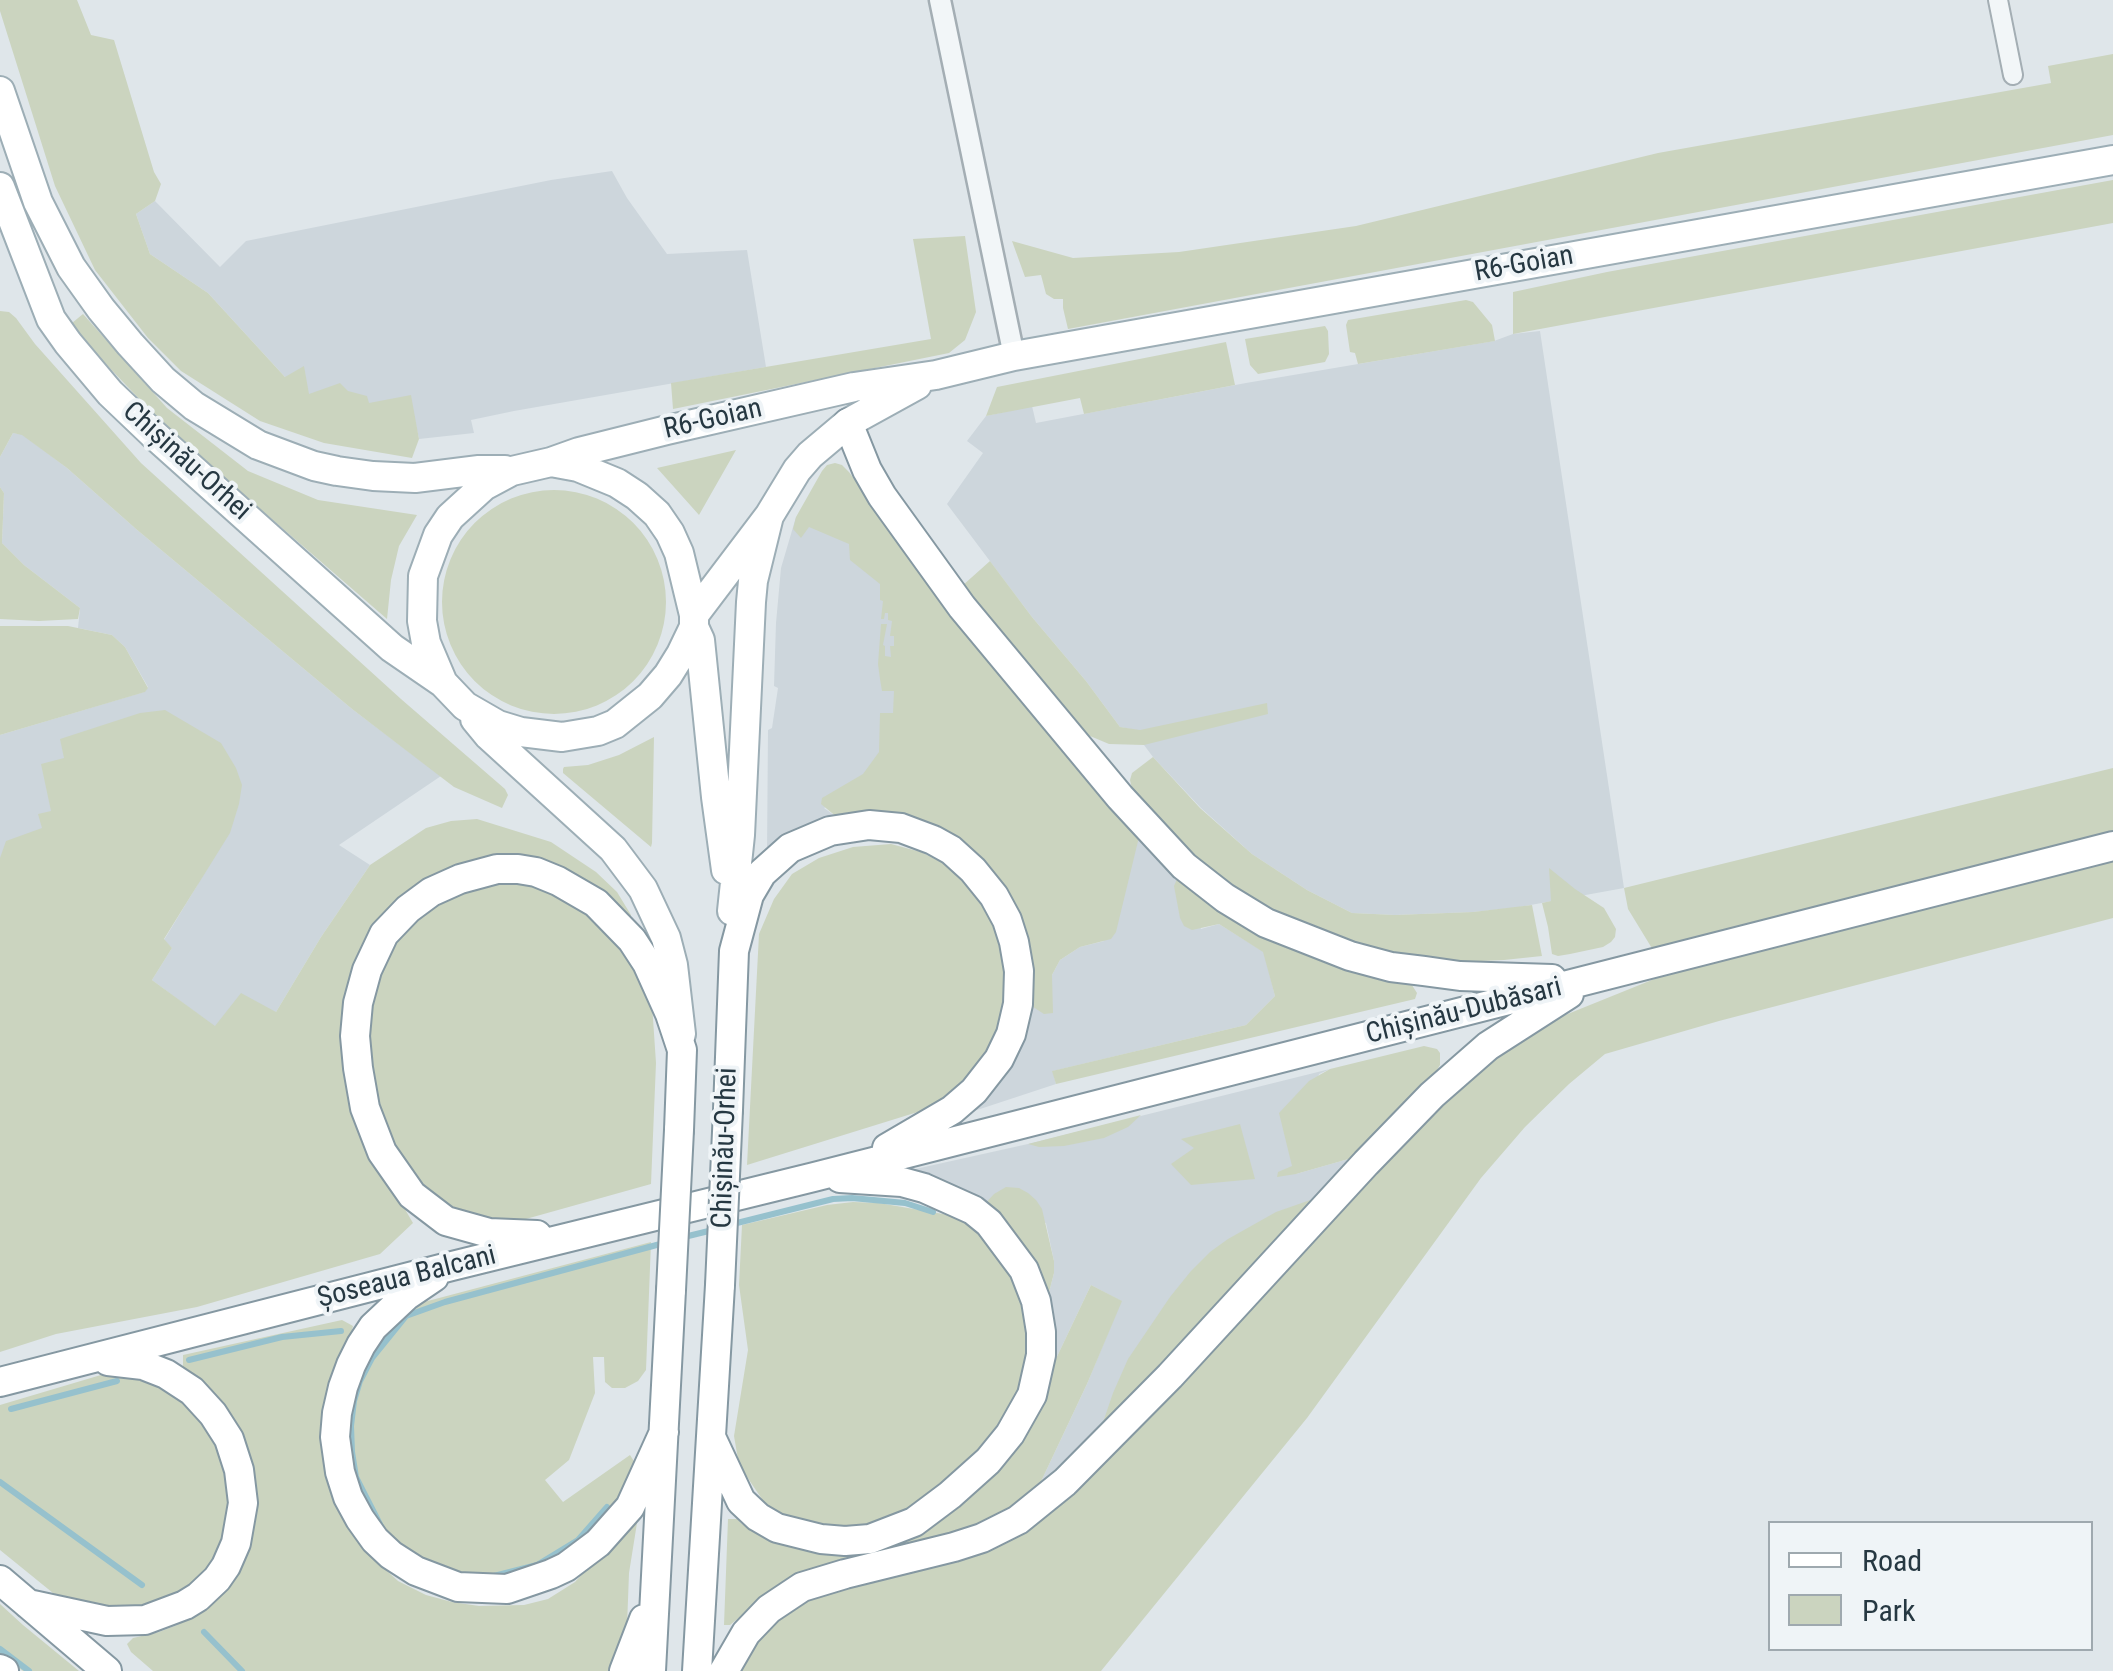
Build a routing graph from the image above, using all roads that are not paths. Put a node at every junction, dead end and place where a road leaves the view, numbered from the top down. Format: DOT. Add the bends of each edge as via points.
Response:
graph roads {
  1 [pos="940,0"];
  2 [pos="1998,0"];
  3 [pos="2012,75"];
  4 [pos="0,91"];
  5 [pos="2113,160"];
  6 [pos="0,186"];
  7 [pos="1014,356"];
  8 [pos="936,374"];
  9 [pos="848,423"];
  10 [pos="550,462"];
  11 [pos="512,470"];
  12 [pos="769,516"];
  13 [pos="696,627"];
  14 [pos="747,680"];
  15 [pos="443,683"];
  16 [pos="464,706"];
  17 [pos="2113,846"];
  18 [pos="732,912"];
  19 [pos="734,951"];
  20 [pos="1594,979"];
  21 [pos="682,1050"];
  22 [pos="860,1164"];
  23 [pos="814,1177"];
  24 [pos="579,1236"];
  25 [pos="452,1266"];
  26 [pos="86,1359"];
  27 [pos="0,1382"];
  28 [pos="664,1432"];
  29 [pos="711,1437"];
  30 [pos="0,1580"];
  31 [pos="656,1584"];
  32 [pos="28,1604"];
  33 [pos="107,1671"];
  34 [pos="624,1671"];
  35 [pos="650,1671"];
  36 [pos="697,1671"];
  37 [pos="724,1671"];
  1 -- 7 [label="street"];
  2 -- 3 [label="street"];
  4 -- 11 [label="main road, Chișinău-Orhei" via="38,202 72,267 130,344 194,406 246,440 338,471 415,478"];
  5 -- 7 [label="main road, R6-Goian"];
  6 -- 15 [label="main road, Chișinău-Orhei" via="52,319 110,393 392,648"];
  7 -- 8 [label="main road, R6-Goian"];
  8 -- 9 [label="main road, R6-Goian"];
  8 -- 10 [label="main road, R6-Goian" via="803,398"];
  9 -- 12 [label="main road, R6-Goian" via="797,470"];
  9 -- 20 [label="main road" via="882,496 962,606 1120,797 1184,866 1226,898 1308,941 1390,967"];
  10 -- 11 [label="main road"];
  10 -- 13 [label="main road" via="618,482 657,514 679,553"];
  11 -- 15 [label="main road" via="450,517 430,554 422,621"];
  12 -- 13 [label="main road, R6-Goian"];
  12 -- 14 [label="main road" via="753,581"];
  13 -- 14 [label="main road"];
  13 -- 16 [label="main road" via="650,696 598,731 521,732"];
  13 -- 18 [label="main road, Chișinău-Orhei"];
  14 -- 18 [label="main road"];
  15 -- 16 [label="main road"];
  16 -- 21 [label="main road, Chișinău-Orhei" via="614,849 644,889 673,965"];
  17 -- 20 [label="main road, Chișinău-Dubăsari"];
  18 -- 19 [label="main road, Chișinău-Orhei"];
  19 -- 22 [label="main road" via="762,873 806,839 850,826 901,828 933,840 994,896 1018,970 1018,1004 999,1059 952,1110"];
  19 -- 29 [label="main road, Chișinău-Orhei, bridge"];
  20 -- 22 [label="main road, Chișinău-Dubăsari"];
  20 -- 37 [label="main road" via="1488,1046 1432,1095 1170,1376 1042,1501 982,1538 802,1587 746,1633"];
  21 -- 24 [label="main road" via="632,940 596,903 558,880 518,869 460,879 431,892 384,934 367,970 355,1036 366,1108 382,1152 412,1195 446,1220 489,1233"];
  21 -- 28 [label="main road, Chișinău-Orhei, bridge"];
  22 -- 23 [label="main road, Chișinău-Dubăsari"];
  23 -- 24 [label="main road, Șoseaua Balcani"];
  23 -- 29 [label="main road" via="902,1182 952,1199 989,1224 1024,1270 1036,1301 1041,1355 1032,1395 988,1461 950,1495 914,1522 870,1538 821,1539 758,1517 740,1501"];
  24 -- 25 [label="main road, Șoseaua Balcani"];
  25 -- 26 [label="main road, Șoseaua Balcani"];
  25 -- 28 [label="main road" via="373,1328 340,1400 336,1437 348,1498 392,1555 458,1587 507,1589 551,1574 598,1543 630,1507"];
  26 -- 27 [label="main road, Șoseaua Balcani"];
  26 -- 32 [label="main road" via="154,1369 203,1402 235,1454 242,1520 217,1579 198,1597 157,1617 107,1621"];
  28 -- 31 [label="main road, Chișinău-Orhei"];
  29 -- 36 [label="main road, Chișinău-Orhei"];
  30 -- 32 [label="main road"];
  31 -- 34 [label="main road"];
  31 -- 35 [label="main road, Chișinău-Orhei"];
  32 -- 33 [label="main road"];
}
